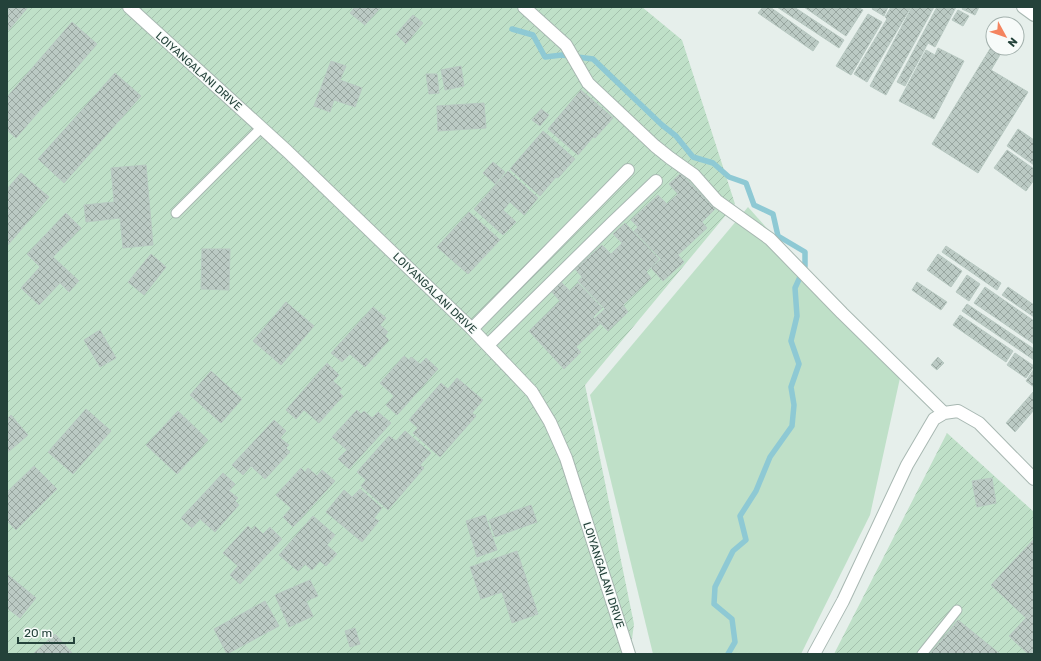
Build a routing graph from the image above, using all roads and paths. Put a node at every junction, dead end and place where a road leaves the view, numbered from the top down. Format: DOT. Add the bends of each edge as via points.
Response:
graph roads {
  1 [pos="129,7"];
  2 [pos="524,7"];
  3 [pos="1022,7"];
  4 [pos="1034,15"];
  5 [pos="261,128"];
  6 [pos="628,170"];
  7 [pos="656,181"];
  8 [pos="176,213"];
  9 [pos="472,329"];
  10 [pos="488,345"];
  11 [pos="944,413"];
  12 [pos="1034,479"];
  13 [pos="957,610"];
  14 [pos="628,654"];
  15 [pos="814,654"];
  16 [pos="922,654"];
  1 -- 5 [label="street, LOIYANGALANI DRIVE"];
  2 -- 11 [label="street" via="566,45 588,83 655,146 694,175 717,201 770,239"];
  3 -- 4 [label="street"];
  5 -- 8 [label="lane"];
  5 -- 9 [label="street, LOIYANGALANI DRIVE" via="287,150"];
  6 -- 9 [label="street"];
  7 -- 10 [label="street"];
  9 -- 10 [label="street, LOIYANGALANI DRIVE"];
  10 -- 14 [label="street, LOIYANGALANI DRIVE" via="532,392 550,422 566,458"];
  11 -- 12 [label="street" via="958,411 979,423"];
  11 -- 15 [label="street" via="934,419 907,465 843,601"];
  13 -- 16 [label="lane"];
}
